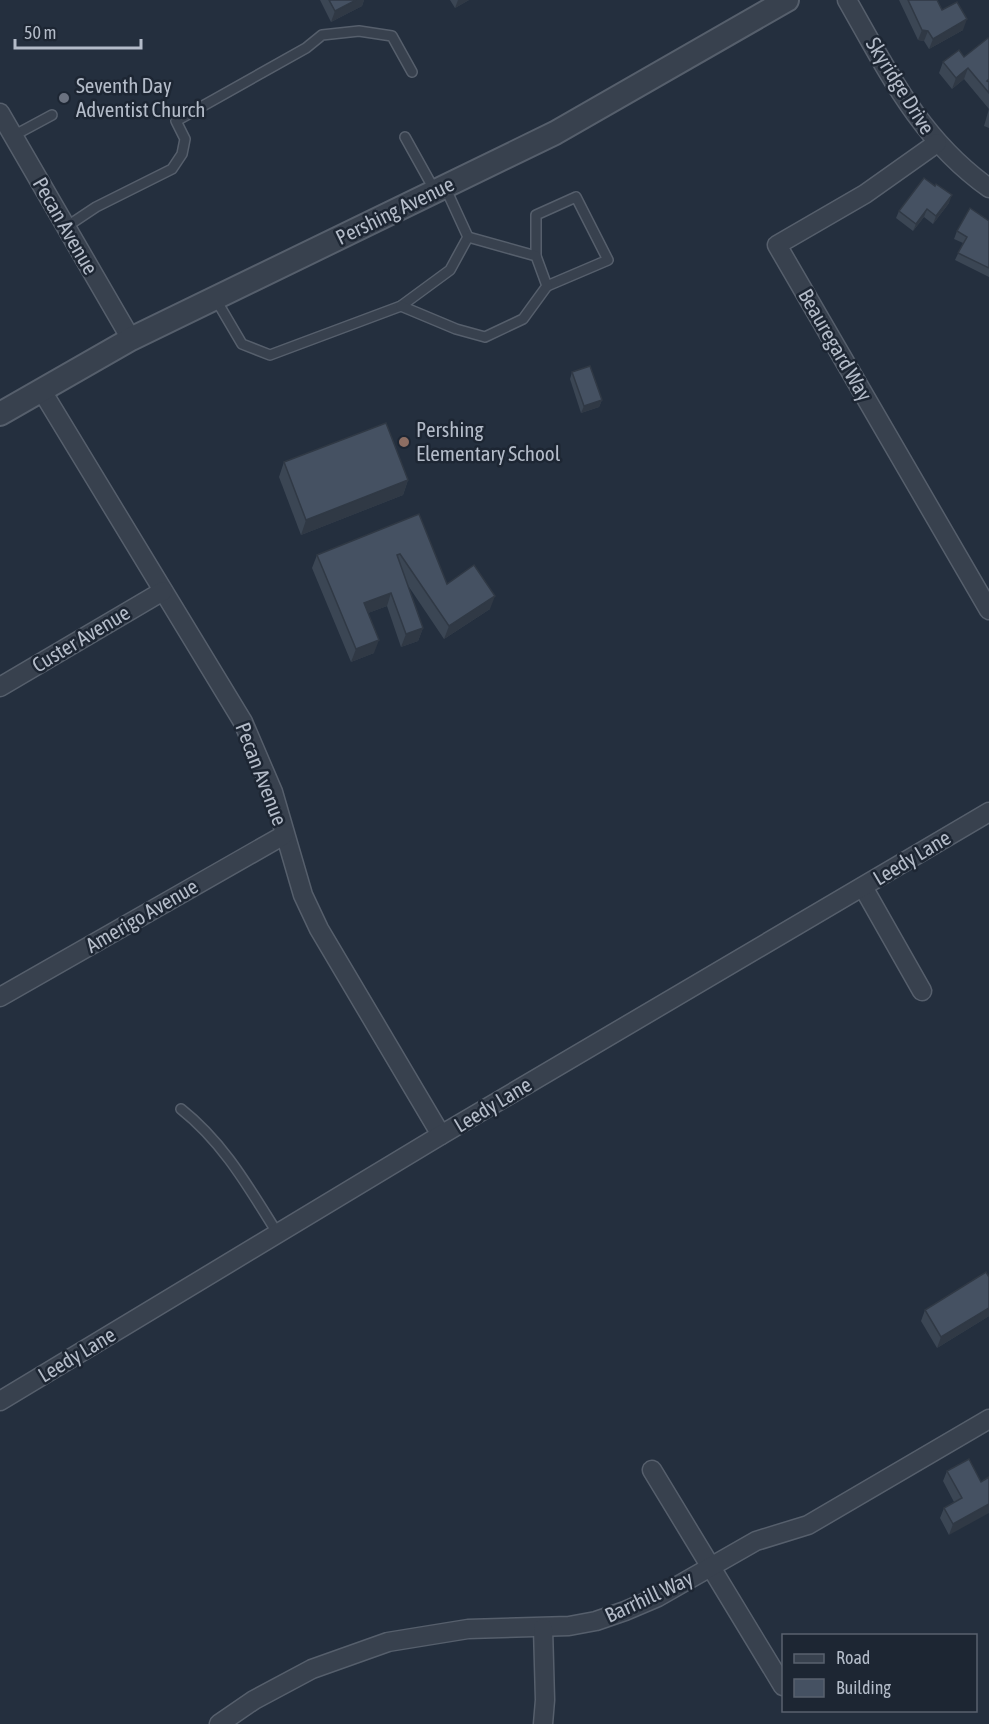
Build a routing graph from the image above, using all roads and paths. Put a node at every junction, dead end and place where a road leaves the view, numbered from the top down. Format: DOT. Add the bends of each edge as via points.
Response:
graph roads {
  1 [pos="787,0"];
  2 [pos="848,0"];
  3 [pos="412,72"];
  4 [pos="0,113"];
  5 [pos="52,115"];
  6 [pos="13,136"];
  7 [pos="405,137"];
  8 [pos="937,143"];
  9 [pos="989,188"];
  10 [pos="440,189"];
  11 [pos="66,227"];
  12 [pos="468,237"];
  13 [pos="536,256"];
  14 [pos="547,286"];
  15 [pos="215,298"];
  16 [pos="401,306"];
  17 [pos="131,339"];
  18 [pos="42,391"];
  19 [pos="0,414"];
  20 [pos="163,591"];
  21 [pos="989,610"];
  22 [pos="0,687"];
  23 [pos="989,812"];
  24 [pos="284,835"];
  25 [pos="863,887"];
  26 [pos="922,991"];
  27 [pos="0,997"];
  28 [pos="181,1109"];
  29 [pos="441,1136"];
  30 [pos="278,1234"];
  31 [pos="0,1401"];
  32 [pos="989,1419"];
  33 [pos="652,1470"];
  34 [pos="711,1567"];
  35 [pos="543,1628"];
  36 [pos="782,1684"];
  37 [pos="219,1724"];
  38 [pos="543,1724"];
  1 -- 10 [label="street, Pershing Avenue" via="555,133"];
  2 -- 8 [label="street, Skyridge Drive" via="900,93"];
  3 -- 11 [label="lane" via="392,36 359,31 322,35 306,48 176,121 185,139 182,154 172,169 96,207"];
  4 -- 6 [label="street, Pecan Avenue"];
  5 -- 6 [label="lane"];
  6 -- 11 [label="street, Pecan Avenue"];
  7 -- 10 [label="lane"];
  8 -- 9 [label="street, Skyridge Drive"];
  8 -- 21 [label="street, Beauregard Way" via="865,194 777,245"];
  10 -- 12 [label="lane"];
  10 -- 15 [label="street, Pershing Avenue"];
  11 -- 17 [label="street, Pecan Avenue"];
  12 -- 13 [label="lane"];
  12 -- 16 [label="lane" via="450,270"];
  13 -- 14 [label="lane"];
  13 -- 14 [label="lane" via="536,215 576,197 608,260"];
  14 -- 16 [label="lane" via="523,319 485,337"];
  15 -- 16 [label="lane" via="242,344 270,355"];
  15 -- 17 [label="street, Pershing Avenue"];
  17 -- 18 [label="street, Pershing Avenue"];
  18 -- 19 [label="street, Pershing Avenue"];
  18 -- 20 [label="street, Pecan Avenue"];
  20 -- 22 [label="street, Custer Avenue"];
  20 -- 24 [label="street, Pecan Avenue" via="243,722 273,792"];
  23 -- 25 [label="street, Leedy Lane"];
  24 -- 27 [label="street, Amerigo Avenue"];
  24 -- 29 [label="street, Pecan Avenue" via="303,895 319,929"];
  25 -- 26 [label="street"];
  25 -- 29 [label="street, Leedy Lane"];
  28 -- 30 [label="lane" via="205,1128 226,1153"];
  29 -- 30 [label="street, Leedy Lane"];
  30 -- 31 [label="street, Leedy Lane"];
  32 -- 34 [label="street, Barrhill Way" via="808,1525 756,1541"];
  33 -- 34 [label="street"];
  34 -- 35 [label="street, Barrhill Way" via="625,1611 596,1621"];
  34 -- 36 [label="street"];
  35 -- 37 [label="street, Barrhill Way" via="436,1632 378,1645 283,1683"];
  35 -- 38 [label="street"];
}
